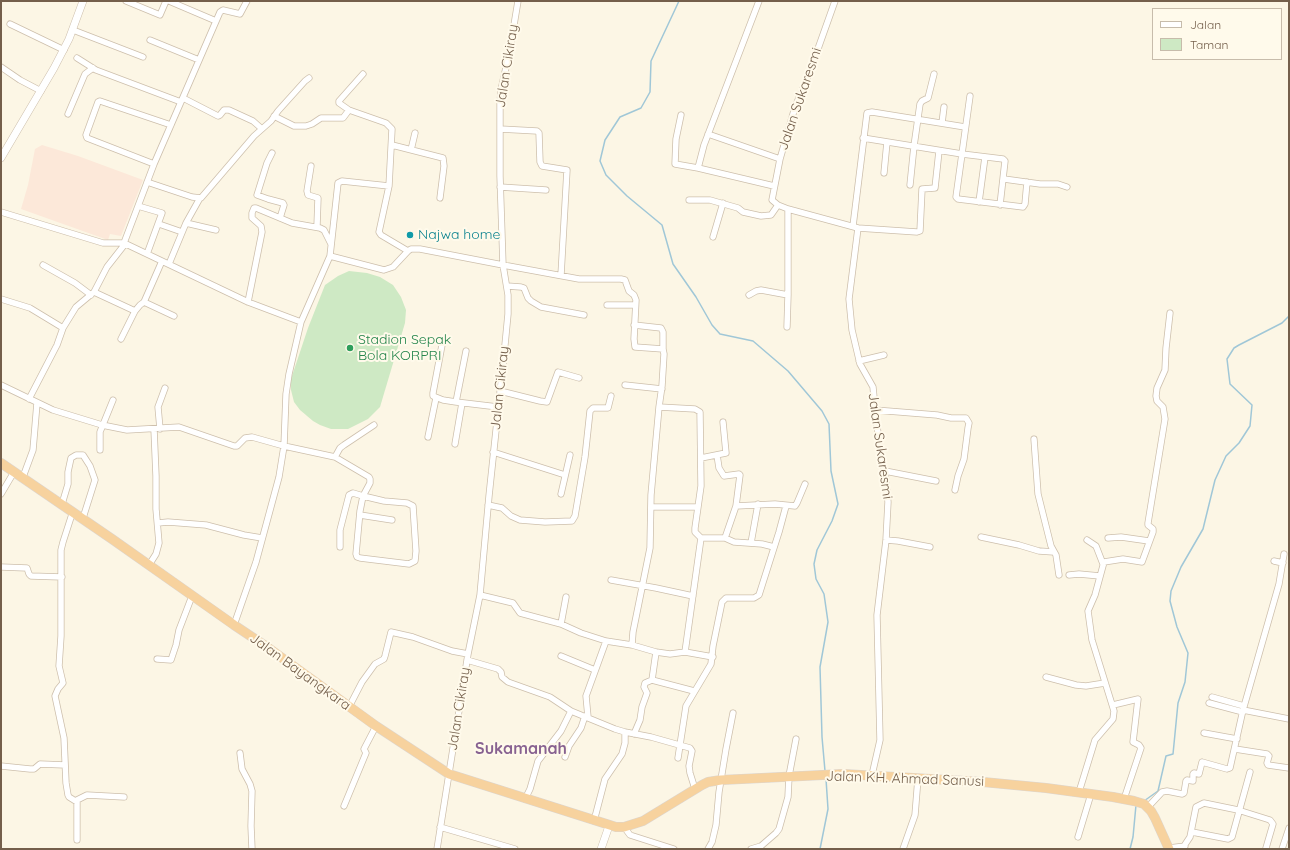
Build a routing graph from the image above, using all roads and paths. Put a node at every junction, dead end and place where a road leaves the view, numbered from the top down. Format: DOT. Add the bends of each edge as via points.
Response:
graph roads {
  1 [pos="83,1"];
  2 [pos="126,1"];
  3 [pos="168,1"];
  4 [pos="247,1"];
  5 [pos="518,1"];
  6 [pos="759,1"];
  7 [pos="835,1"];
  8 [pos="216,21"];
  9 [pos="10,24"];
  10 [pos="73,30"];
  11 [pos="150,40"];
  12 [pos="64,50"];
  13 [pos="143,57"];
  14 [pos="77,58"];
  15 [pos="199,60"];
  16 [pos="1,67"];
  17 [pos="92,68"];
  18 [pos="363,74"];
  19 [pos="934,74"];
  20 [pos="309,78"];
  21 [pos="41,91"];
  22 [pos="970,96"];
  23 [pos="182,100"];
  24 [pos="944,107"];
  25 [pos="349,110"];
  26 [pos="68,114"];
  27 [pos="681,115"];
  28 [pos="274,116"];
  29 [pos="919,119"];
  30 [pos="942,123"];
  31 [pos="170,125"];
  32 [pos="965,127"];
  33 [pos="262,129"];
  34 [pos="500,129"];
  35 [pos="415,133"];
  36 [pos="708,134"];
  37 [pos="863,138"];
  38 [pos="887,142"];
  39 [pos="4,146"];
  40 [pos="392,146"];
  41 [pos="914,146"];
  42 [pos="411,150"];
  43 [pos="939,151"];
  44 [pos="272,154"];
  45 [pos="962,154"];
  46 [pos="985,157"];
  47 [pos="1,158"];
  48 [pos="780,159"];
  49 [pos="154,164"];
  50 [pos="312,166"];
  51 [pos="698,168"];
  52 [pos="884,173"];
  53 [pos="1004,179"];
  54 [pos="147,182"];
  55 [pos="1027,182"];
  56 [pos="910,185"];
  57 [pos="389,186"];
  58 [pos="774,186"];
  59 [pos="500,187"];
  60 [pos="1067,187"];
  61 [pos="546,190"];
  62 [pos="200,198"];
  63 [pos="440,198"];
  64 [pos="689,200"];
  65 [pos="980,202"];
  66 [pos="722,204"];
  67 [pos="778,205"];
  68 [pos="1000,205"];
  69 [pos="138,206"];
  70 [pos="788,209"];
  71 [pos="1,212"];
  72 [pos="280,218"];
  73 [pos="186,223"];
  74 [pos="159,224"];
  75 [pos="317,226"];
  76 [pos="855,227"];
  77 [pos="216,230"];
  78 [pos="182,232"];
  79 [pos="713,237"];
  80 [pos="125,244"];
  81 [pos="331,244"];
  82 [pos="408,250"];
  83 [pos="147,254"];
  84 [pos="330,256"];
  85 [pos="162,261"];
  86 [pos="169,264"];
  87 [pos="43,265"];
  88 [pos="503,266"];
  89 [pos="561,275"];
  90 [pos="507,286"];
  91 [pos="93,294"];
  92 [pos="749,295"];
  93 [pos="788,295"];
  94 [pos="1,299"];
  95 [pos="144,302"];
  96 [pos="248,302"];
  97 [pos="607,305"];
  98 [pos="635,305"];
  99 [pos="135,311"];
  100 [pos="1170,313"];
  101 [pos="584,315"];
  102 [pos="174,316"];
  103 [pos="301,322"];
  104 [pos="634,325"];
  105 [pos="787,327"];
  106 [pos="63,328"];
  107 [pos="121,339"];
  108 [pos="442,345"];
  109 [pos="663,349"];
  110 [pos="466,351"];
  111 [pos="884,355"];
  112 [pos="859,361"];
  113 [pos="579,378"];
  114 [pos="625,384"];
  115 [pos="1,385"];
  116 [pos="165,388"];
  117 [pos="662,389"];
  118 [pos="500,391"];
  119 [pos="611,396"];
  120 [pos="436,398"];
  121 [pos="29,399"];
  122 [pos="113,400"];
  123 [pos="37,403"];
  124 [pos="459,403"];
  125 [pos="498,407"];
  126 [pos="659,407"];
  127 [pos="874,410"];
  128 [pos="723,422"];
  129 [pos="374,425"];
  130 [pos="102,426"];
  131 [pos="157,429"];
  132 [pos="428,437"];
  133 [pos="1034,439"];
  134 [pos="454,444"];
  135 [pos="284,446"];
  136 [pos="100,450"];
  137 [pos="493,452"];
  138 [pos="570,455"];
  139 [pos="717,456"];
  140 [pos="335,457"];
  141 [pos="701,458"];
  142 [pos="1,463"];
  143 [pos="885,471"];
  144 [pos="14,472"];
  145 [pos="565,474"];
  146 [pos="23,477"];
  147 [pos="936,481"];
  148 [pos="805,484"];
  149 [pos="955,490"];
  150 [pos="1,494"];
  151 [pos="561,494"];
  152 [pos="363,496"];
  153 [pos="62,504"];
  154 [pos="758,504"];
  155 [pos="488,505"];
  156 [pos="736,506"];
  157 [pos="786,506"];
  158 [pos="651,507"];
  159 [pos="698,508"];
  160 [pos="73,511"];
  161 [pos="360,515"];
  162 [pos="83,518"];
  163 [pos="392,520"];
  164 [pos="158,522"];
  165 [pos="981,537"];
  166 [pos="262,538"];
  167 [pos="701,538"];
  168 [pos="725,538"];
  169 [pos="1108,538"];
  170 [pos="886,540"];
  171 [pos="1087,540"];
  172 [pos="1149,541"];
  173 [pos="751,543"];
  174 [pos="340,547"];
  175 [pos="774,547"];
  176 [pos="930,547"];
  177 [pos="1054,552"];
  178 [pos="1284,554"];
  179 [pos="1274,560"];
  180 [pos="1282,563"];
  181 [pos="1103,564"];
  182 [pos="149,566"];
  183 [pos="1,567"];
  184 [pos="1059,575"];
  185 [pos="1069,575"];
  186 [pos="1100,576"];
  187 [pos="62,577"];
  188 [pos="611,580"];
  189 [pos="642,586"];
  190 [pos="480,595"];
  191 [pos="192,596"];
  192 [pos="692,596"];
  193 [pos="566,597"];
  194 [pos="561,624"];
  195 [pos="234,625"];
  196 [pos="606,641"];
  197 [pos="632,645"];
  198 [pos="656,652"];
  199 [pos="685,652"];
  200 [pos="561,656"];
  201 [pos="467,657"];
  202 [pos="713,657"];
  203 [pos="157,659"];
  204 [pos="595,670"];
  205 [pos="1046,677"];
  206 [pos="652,680"];
  207 [pos="1105,683"];
  208 [pos="694,691"];
  209 [pos="1212,697"];
  210 [pos="1209,703"];
  211 [pos="1113,705"];
  212 [pos="349,707"];
  213 [pos="1244,709"];
  214 [pos="571,711"];
  215 [pos="733,713"];
  216 [pos="586,716"];
  217 [pos="1289,720"];
  218 [pos="376,726"];
  219 [pos="625,732"];
  220 [pos="1204,733"];
  221 [pos="634,734"];
  222 [pos="796,739"];
  223 [pos="1237,739"];
  224 [pos="681,746"];
  225 [pos="1235,749"];
  226 [pos="240,752"];
  227 [pos="565,757"];
  228 [pos="678,758"];
  229 [pos="65,765"];
  230 [pos="1,766"];
  231 [pos="1289,768"];
  232 [pos="1250,772"];
  233 [pos="449,774"];
  234 [pos="872,775"];
  235 [pos="789,776"];
  236 [pos="918,778"];
  237 [pos="721,780"];
  238 [pos="695,789"];
  239 [pos="1079,792"];
  240 [pos="1091,794"];
  241 [pos="124,797"];
  242 [pos="526,799"];
  243 [pos="1124,799"];
  244 [pos="77,800"];
  245 [pos="344,806"];
  246 [pos="1146,806"];
  247 [pos="1238,810"];
  248 [pos="594,821"];
  249 [pos="609,826"];
  250 [pos="440,827"];
  251 [pos="624,828"];
  252 [pos="1289,828"];
  253 [pos="1192,832"];
  254 [pos="1078,837"];
  255 [pos="77,840"];
  256 [pos="1169,848"];
  257 [pos="1183,848"];
  258 [pos="1266,848"];
  259 [pos="252,849"];
  260 [pos="437,849"];
  261 [pos="514,849"];
  262 [pos="601,849"];
  263 [pos="674,849"];
  264 [pos="708,849"];
  265 [pos="751,849"];
  266 [pos="903,849"];
  267 [pos="1282,849"];
  1 -- 10 [label="street"];
  2 -- 3 [label="street" via="160,15"];
  3 -- 8 [label="street"];
  4 -- 8 [label="street" via="241,13 222,10"];
  5 -- 34 [label="street, Jalan Cikiray" via="501,90"];
  6 -- 36 [label="street"];
  7 -- 48 [label="street, Jalan Sukaresmi" via="809,74 794,107"];
  8 -- 15 [label="street"];
  9 -- 12 [label="street"];
  10 -- 12 [label="street"];
  10 -- 13 [label="street"];
  11 -- 15 [label="street"];
  12 -- 21 [label="street"];
  14 -- 17 [label="street"];
  15 -- 23 [label="street"];
  16 -- 21 [label="street"];
  17 -- 23 [label="street"];
  17 -- 26 [label="street" via="85,74"];
  18 -- 25 [label="street" via="339,101 340,105"];
  19 -- 29 [label="street" via="928,98 921,102"];
  20 -- 28 [label="street"];
  21 -- 39 [label="street"];
  22 -- 32 [label="street"];
  23 -- 31 [label="street"];
  23 -- 33 [label="street" via="218,116 224,110 229,110 253,121"];
  24 -- 30 [label="street"];
  25 -- 28 [label="street" via="343,118 321,118 306,126 294,126"];
  25 -- 40 [label="street" via="389,124 392,129"];
  27 -- 51 [label="street" via="676,139 675,164"];
  28 -- 33 [label="street"];
  29 -- 30 [label="street, Jalan Sukaresmi"];
  29 -- 37 [label="street, Jalan Sukaresmi" via="870,112 866,115"];
  29 -- 41 [label="street"];
  30 -- 32 [label="street, Jalan Sukaresmi"];
  31 -- 49 [label="street"];
  31 -- 49 [label="street" via="98,102 87,138"];
  32 -- 45 [label="street"];
  33 -- 62 [label="street"];
  34 -- 59 [label="street, Jalan Cikiray"];
  34 -- 89 [label="street" via="537,131 540,136 542,166 567,170"];
  35 -- 42 [label="street"];
  36 -- 48 [label="street"];
  36 -- 51 [label="street"];
  37 -- 38 [label="street"];
  37 -- 76 [label="street, Jalan Sukaresmi"];
  38 -- 41 [label="street"];
  38 -- 52 [label="street"];
  39 -- 47 [label="street"];
  40 -- 42 [label="street"];
  40 -- 57 [label="street"];
  41 -- 43 [label="street"];
  41 -- 56 [label="street"];
  42 -- 63 [label="street" via="444,159"];
  43 -- 45 [label="street"];
  43 -- 76 [label="street" via="935,188 922,189 920,232"];
  44 -- 72 [label="street" via="257,194 283,203"];
  45 -- 46 [label="street"];
  45 -- 65 [label="street" via="956,197"];
  46 -- 53 [label="street" via="1005,160"];
  46 -- 65 [label="street"];
  48 -- 58 [label="street, Jalan Sukaresmi"];
  49 -- 54 [label="street"];
  50 -- 75 [label="street" via="306,191 318,199"];
  51 -- 58 [label="street"];
  53 -- 55 [label="street"];
  53 -- 68 [label="street"];
  54 -- 62 [label="street"];
  54 -- 69 [label="street"];
  55 -- 60 [label="street"];
  55 -- 68 [label="street" via="1024,207"];
  57 -- 81 [label="street" via="339,182"];
  57 -- 82 [label="street" via="379,232"];
  58 -- 67 [label="street, Jalan Sukaresmi" via="772,200"];
  59 -- 61 [label="street"];
  59 -- 88 [label="street, Jalan Cikiray"];
  62 -- 73 [label="street"];
  64 -- 66 [label="street" via="710,200"];
  65 -- 68 [label="street"];
  66 -- 67 [label="street" via="766,216 773,214"];
  66 -- 79 [label="street"];
  67 -- 70 [label="street"];
  69 -- 74 [label="street" via="162,213"];
  69 -- 80 [label="street"];
  70 -- 76 [label="street"];
  70 -- 93 [label="street"];
  71 -- 80 [label="street" via="103,243"];
  72 -- 75 [label="street" via="292,223"];
  72 -- 96 [label="street" via="256,208 253,210 252,218 261,226 262,232"];
  73 -- 77 [label="street"];
  73 -- 78 [label="street"];
  74 -- 78 [label="street"];
  74 -- 83 [label="street"];
  75 -- 81 [label="street" via="324,230"];
  76 -- 112 [label="street, Jalan Sukaresmi" via="849,305"];
  78 -- 86 [label="street"];
  80 -- 83 [label="street"];
  80 -- 91 [label="street" via="107,267"];
  81 -- 84 [label="street"];
  82 -- 84 [label="street" via="387,270"];
  82 -- 88 [label="street" via="420,248"];
  83 -- 85 [label="street"];
  84 -- 103 [label="street"];
  85 -- 86 [label="street"];
  85 -- 95 [label="street"];
  86 -- 96 [label="street"];
  87 -- 91 [label="street"];
  88 -- 89 [label="street"];
  88 -- 90 [label="street, Jalan Cikiray"];
  89 -- 98 [label="street" via="579,279 623,279 635,296"];
  90 -- 101 [label="street" via="524,288 528,298 541,306"];
  90 -- 118 [label="street, Jalan Cikiray" via="508,314"];
  91 -- 99 [label="street"];
  91 -- 106 [label="street" via="76,307"];
  92 -- 93 [label="street" via="761,290"];
  93 -- 105 [label="street"];
  94 -- 106 [label="street" via="30,308"];
  95 -- 99 [label="street"];
  95 -- 102 [label="street"];
  96 -- 103 [label="street"];
  97 -- 98 [label="street"];
  98 -- 104 [label="street"];
  99 -- 107 [label="street"];
  100 -- 172 [label="street" via="1165,370 1156,396 1163,408 1165,419 1148,522 1153,530"];
  103 -- 135 [label="street" via="286,394"];
  104 -- 109 [label="street" via="661,328"];
  104 -- 109 [label="street" via="635,347"];
  106 -- 121 [label="street"];
  108 -- 120 [label="street" via="433,393"];
  109 -- 117 [label="street"];
  110 -- 124 [label="street"];
  111 -- 112 [label="street"];
  112 -- 127 [label="street, Jalan Sukaresmi" via="872,387"];
  113 -- 118 [label="street" via="558,372 547,402"];
  114 -- 117 [label="street"];
  115 -- 121 [label="street"];
  116 -- 131 [label="street" via="158,408"];
  117 -- 126 [label="street"];
  118 -- 125 [label="street, Jalan Cikiray"];
  119 -- 155 [label="street" via="608,408 593,408 590,411 585,457 572,521 520,520 502,508"];
  120 -- 124 [label="street"];
  120 -- 132 [label="street"];
  121 -- 123 [label="street"];
  122 -- 130 [label="street"];
  123 -- 130 [label="street"];
  123 -- 146 [label="street" via="32,450"];
  124 -- 125 [label="street"];
  124 -- 134 [label="street"];
  125 -- 137 [label="street, Jalan Cikiray"];
  126 -- 141 [label="street" via="699,410"];
  126 -- 158 [label="street"];
  127 -- 143 [label="street, Jalan Sukaresmi"];
  127 -- 149 [label="street" via="966,418 968,428 964,460"];
  128 -- 139 [label="street" via="727,451"];
  129 -- 140 [label="street" via="340,448"];
  130 -- 131 [label="street" via="127,430"];
  130 -- 136 [label="street"];
  131 -- 135 [label="street" via="184,428 234,446 245,438 252,437"];
  131 -- 164 [label="street"];
  133 -- 177 [label="street" via="1038,494"];
  135 -- 140 [label="street"];
  135 -- 166 [label="street"];
  137 -- 145 [label="street"];
  137 -- 155 [label="street, Jalan Cikiray"];
  138 -- 145 [label="street"];
  139 -- 141 [label="street"];
  139 -- 156 [label="street" via="719,468 724,476 740,475"];
  140 -- 152 [label="street" via="369,477 370,483"];
  141 -- 159 [label="street"];
  142 -- 144 [label="highway, Jalan Bayangkara"];
  143 -- 147 [label="street"];
  143 -- 170 [label="street, Jalan Sukaresmi" via="888,502"];
  144 -- 146 [label="highway, Jalan Bayangkara"];
  144 -- 150 [label="street"];
  145 -- 151 [label="street"];
  146 -- 153 [label="highway, Jalan Bayangkara"];
  148 -- 157 [label="street" via="796,505"];
  152 -- 161 [label="street"];
  152 -- 161 [label="street" via="413,506 415,561 409,564 357,557"];
  152 -- 174 [label="street" via="353,493 349,495 340,530"];
  153 -- 160 [label="highway, Jalan Bayangkara"];
  153 -- 162 [label="street" via="72,458 83,455 94,480"];
  154 -- 156 [label="street"];
  154 -- 157 [label="street"];
  154 -- 173 [label="street"];
  155 -- 190 [label="street, Jalan Cikiray"];
  156 -- 168 [label="street"];
  157 -- 175 [label="street"];
  158 -- 159 [label="street"];
  158 -- 189 [label="street" via="650,548"];
  159 -- 167 [label="street" via="695,530"];
  160 -- 162 [label="highway, Jalan Bayangkara"];
  160 -- 187 [label="street" via="61,550"];
  161 -- 163 [label="street"];
  162 -- 182 [label="highway, Jalan Bayangkara"];
  164 -- 166 [label="street" via="206,525"];
  164 -- 182 [label="street" via="159,543"];
  165 -- 177 [label="street" via="1039,551"];
  166 -- 195 [label="street"];
  167 -- 168 [label="street"];
  167 -- 192 [label="street"];
  168 -- 173 [label="street" via="734,542"];
  169 -- 172 [label="street"];
  170 -- 176 [label="street"];
  170 -- 234 [label="street, Jalan Sukaresmi" via="878,615 880,740"];
  171 -- 181 [label="street" via="1096,546"];
  172 -- 181 [label="street" via="1142,562 1123,559 1106,561"];
  173 -- 175 [label="street"];
  175 -- 202 [label="street" via="759,596 722,600"];
  177 -- 184 [label="street"];
  178 -- 180 [label="street"];
  179 -- 180 [label="street"];
  180 -- 213 [label="street" via="1279,584"];
  181 -- 186 [label="street"];
  182 -- 191 [label="highway, Jalan Bayangkara"];
  183 -- 187 [label="street" via="27,568 32,576"];
  185 -- 186 [label="street"];
  186 -- 207 [label="street" via="1088,614 1092,640"];
  187 -- 229 [label="street" via="59,666 63,684 55,696 64,738"];
  188 -- 189 [label="street"];
  189 -- 192 [label="street"];
  189 -- 197 [label="street"];
  190 -- 194 [label="street" via="513,603 520,613"];
  190 -- 201 [label="street, Jalan Cikiray"];
  191 -- 195 [label="highway, Jalan Bayangkara"];
  191 -- 203 [label="street" via="171,660"];
  192 -- 199 [label="street"];
  193 -- 194 [label="street"];
  194 -- 196 [label="street"];
  195 -- 212 [label="highway, Jalan Bayangkara"];
  196 -- 197 [label="street"];
  196 -- 204 [label="street"];
  197 -- 198 [label="street"];
  198 -- 199 [label="street"];
  198 -- 206 [label="street"];
  199 -- 202 [label="street"];
  200 -- 204 [label="street"];
  201 -- 212 [label="street" via="391,632 386,656 375,664"];
  201 -- 214 [label="street" via="498,669 508,682 550,697"];
  201 -- 233 [label="street, Jalan Cikiray"];
  202 -- 208 [label="street"];
  204 -- 216 [label="street" via="586,696"];
  205 -- 207 [label="street" via="1076,685"];
  206 -- 208 [label="street"];
  206 -- 221 [label="street" via="645,683 647,693"];
  207 -- 211 [label="street"];
  208 -- 224 [label="street" via="686,706"];
  209 -- 213 [label="street"];
  210 -- 213 [label="street"];
  211 -- 239 [label="street" via="1112,719 1095,740"];
  211 -- 243 [label="street" via="1138,699 1133,742 1141,748"];
  212 -- 218 [label="highway, Jalan Bayangkara"];
  213 -- 217 [label="street"];
  213 -- 223 [label="street"];
  214 -- 216 [label="street"];
  214 -- 242 [label="street" via="561,731 538,761"];
  215 -- 237 [label="street"];
  216 -- 219 [label="street"];
  216 -- 227 [label="street"];
  218 -- 233 [label="highway, Jalan Bayangkara"];
  218 -- 245 [label="street" via="364,749 366,753"];
  219 -- 221 [label="street"];
  219 -- 248 [label="street" via="622,754 605,779"];
  220 -- 223 [label="street"];
  221 -- 224 [label="street"];
  222 -- 235 [label="street"];
  223 -- 225 [label="street"];
  224 -- 228 [label="street"];
  224 -- 238 [label="street" via="692,749 690,773"];
  225 -- 231 [label="street" via="1267,754 1268,765"];
  225 -- 246 [label="street" via="1230,768 1202,762 1199,774 1193,774 1193,781 1186,781 1184,794 1162,792"];
  226 -- 259 [label="street" via="242,769 252,791"];
  229 -- 230 [label="street" via="40,764 34,769"];
  229 -- 244 [label="street" via="68,795"];
  232 -- 247 [label="street"];
  233 -- 242 [label="highway, Jalan Bayangkara"];
  233 -- 250 [label="street, Jalan Cikiray"];
  234 -- 235 [label="highway, Jalan KH. Ahmad Sanusi"];
  234 -- 236 [label="highway, Jalan KH. Ahmad Sanusi"];
  235 -- 237 [label="highway, Jalan KH. Ahmad Sanusi"];
  235 -- 265 [label="street" via="788,797 779,828 761,846"];
  236 -- 239 [label="highway, Jalan KH. Ahmad Sanusi" via="1001,783"];
  236 -- 266 [label="street" via="915,815"];
  237 -- 238 [label="highway, Jalan KH. Ahmad Sanusi" via="708,782"];
  237 -- 264 [label="street" via="716,828"];
  238 -- 251 [label="highway, Jalan KH. Ahmad Sanusi" via="643,821"];
  239 -- 240 [label="highway, Jalan KH. Ahmad Sanusi"];
  240 -- 243 [label="highway, Jalan KH. Ahmad Sanusi"];
  240 -- 254 [label="street"];
  241 -- 244 [label="street" via="87,795"];
  242 -- 248 [label="highway, Jalan Bayangkara"];
  243 -- 246 [label="highway, Jalan KH. Ahmad Sanusi"];
  244 -- 255 [label="street"];
  246 -- 256 [label="highway" via="1155,818"];
  247 -- 253 [label="street" via="1233,835 1228,839"];
  247 -- 253 [label="street" via="1199,804 1195,809"];
  247 -- 258 [label="street" via="1267,818 1272,822"];
  248 -- 249 [label="highway, Jalan Bayangkara"];
  249 -- 251 [label="highway, Jalan Bayangkara"];
  249 -- 262 [label="street"];
  250 -- 260 [label="street, Jalan Cikiray"];
  250 -- 261 [label="street"];
  251 -- 263 [label="street" via="630,835"];
  252 -- 267 [label="street"];
  253 -- 257 [label="street"];
  256 -- 257 [label="street"];
}
